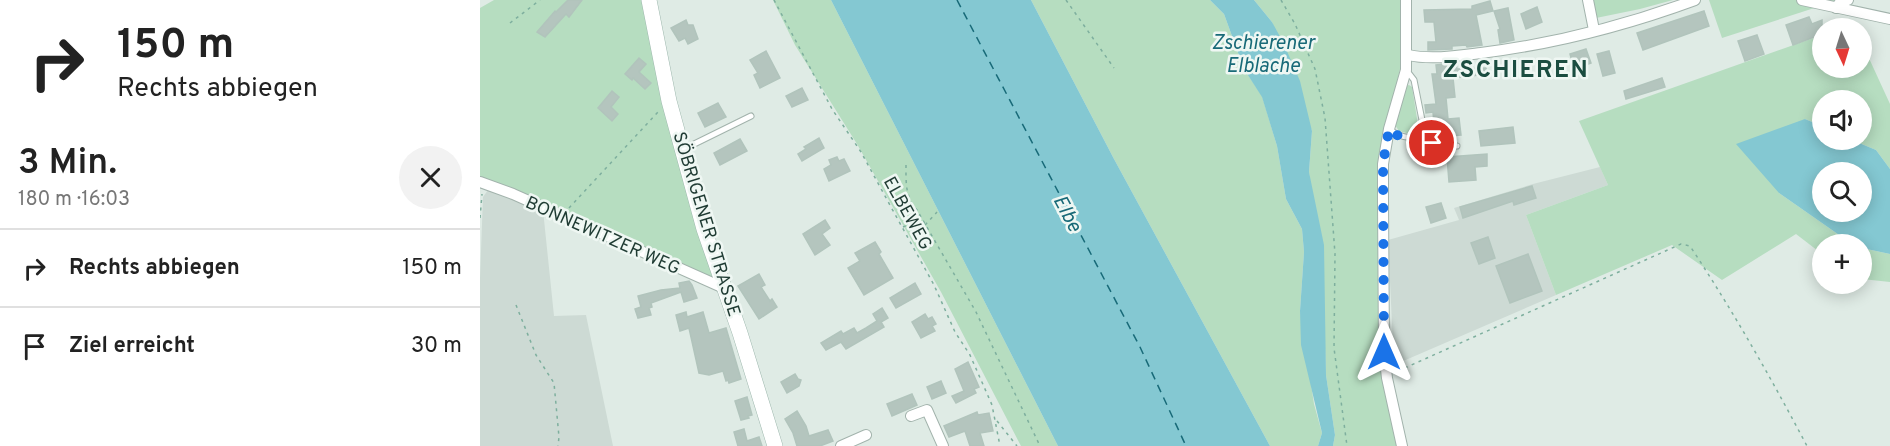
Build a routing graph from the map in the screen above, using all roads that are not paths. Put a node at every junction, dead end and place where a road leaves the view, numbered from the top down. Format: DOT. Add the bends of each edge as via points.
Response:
graph roads {
  1 [pos="649,0"];
  2 [pos="1406,0"];
  3 [pos="1588,0"];
  4 [pos="1695,0"];
  5 [pos="1802,0"];
  6 [pos="1848,0"];
  7 [pos="1836,8"];
  8 [pos="1890,19"];
  9 [pos="1594,30"];
  10 [pos="1408,55"];
  11 [pos="1406,70"];
  12 [pos="751,116"];
  13 [pos="1389,129"];
  14 [pos="1421,136"];
  15 [pos="1457,146"];
  16 [pos="682,150"];
  17 [pos="483,183"];
  18 [pos="726,290"];
  19 [pos="911,416"];
  20 [pos="866,435"];
  21 [pos="775,446"];
  22 [pos="841,446"];
  23 [pos="943,446"];
  24 [pos="1402,446"];
  1 -- 16 [label="street, SÖBRIGENER STRASSE"];
  2 -- 10 [label="street"];
  3 -- 9 [label="street"];
  4 -- 9 [label="street"];
  5 -- 7 [label="street"];
  6 -- 7 [label="street" via="1841,1"];
  7 -- 8 [label="street"];
  9 -- 10 [label="street" via="1515,49 1441,57"];
  10 -- 11 [label="street"];
  11 -- 13 [label="street"];
  11 -- 14 [label="lane" via="1414,80 1424,130"];
  12 -- 16 [label="lane"];
  13 -- 14 [label="lane" via="1400,137"];
  13 -- 24 [label="street" via="1383,164 1384,352"];
  14 -- 15 [label="lane" via="1432,143"];
  16 -- 18 [label="street, SÖBRIGENER STRASSE"];
  17 -- 18 [label="street, BONNEWITZER WEG"];
  18 -- 21 [label="street, SÖBRIGENER STRASSE"];
  19 -- 23 [label="street" via="927,410"];
  20 -- 22 [label="street"];
}
